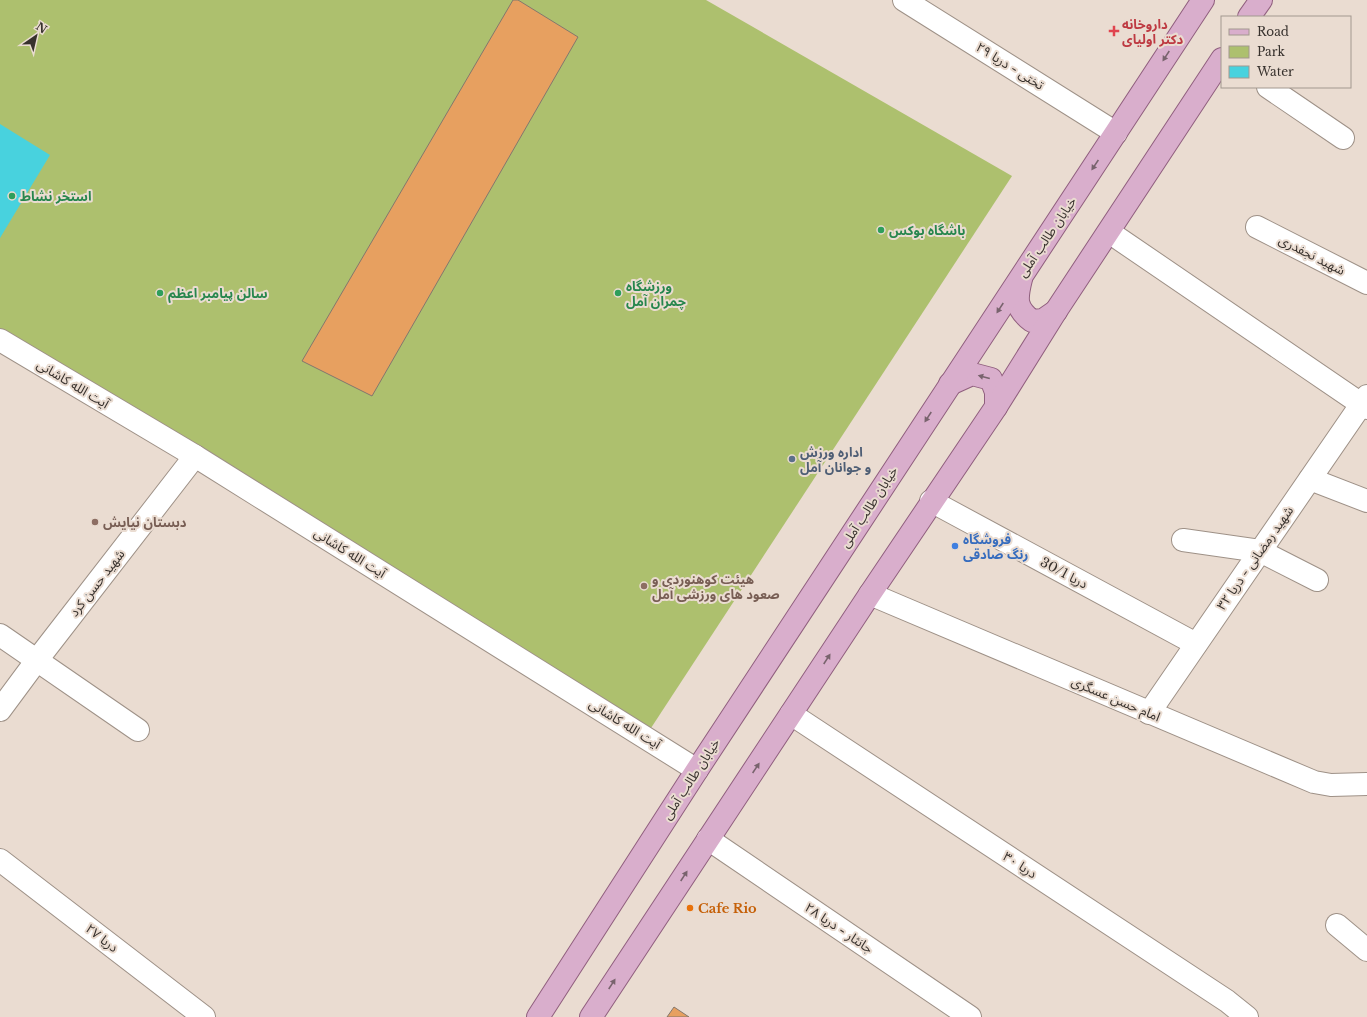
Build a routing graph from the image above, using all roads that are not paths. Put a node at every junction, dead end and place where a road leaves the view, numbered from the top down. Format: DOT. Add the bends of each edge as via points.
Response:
graph roads {
  1 [pos="904,0"];
  2 [pos="1203,0"];
  3 [pos="1260,0"];
  4 [pos="1250,16"];
  5 [pos="1221,61"];
  6 [pos="1269,88"];
  7 [pos="1116,133"];
  8 [pos="1343,138"];
  9 [pos="1257,227"];
  10 [pos="1109,232"];
  11 [pos="1022,274"];
  12 [pos="1367,282"];
  13 [pos="1056,311"];
  14 [pos="0,340"];
  15 [pos="950,384"];
  16 [pos="1365,402"];
  17 [pos="996,406"];
  18 [pos="195,456"];
  19 [pos="1310,479"];
  20 [pos="932,501"];
  21 [pos="1367,501"];
  22 [pos="1183,540"];
  23 [pos="1260,551"];
  24 [pos="1317,580"];
  25 [pos="870,594"];
  26 [pos="0,635"];
  27 [pos="1196,644"];
  28 [pos="37,660"];
  29 [pos="0,710"];
  30 [pos="1149,713"];
  31 [pos="791,714"];
  32 [pos="138,730"];
  33 [pos="697,770"];
  34 [pos="1367,784"];
  35 [pos="708,839"];
  36 [pos="0,860"];
  37 [pos="1337,925"];
  38 [pos="1367,950"];
  39 [pos="204,1017"];
  40 [pos="538,1017"];
  41 [pos="591,1017"];
  42 [pos="970,1017"];
  43 [pos="1247,1017"];
  1 -- 7 [label="street, تختی - دریا ۲۹"];
  2 -- 7 [label="main road, خیابان طالب آملی, one-way"];
  3 -- 4 [label="main road"];
  5 -- 10 [label="main road"];
  6 -- 8 [label="street"];
  7 -- 11 [label="main road, خیابان طالب آملی, one-way"];
  9 -- 12 [label="street, شهید نجفدری"];
  10 -- 13 [label="main road"];
  10 -- 16 [label="street, شهید رمضانی - دریا ۳۲"];
  11 -- 13 [label="main road" via="1017,299 1024,315 1032,321 1043,320"];
  11 -- 15 [label="main road, خیابان طالب آملی, one-way"];
  13 -- 17 [label="main road"];
  14 -- 18 [label="street, آیت الله کاشانی"];
  17 -- 15 [label="main road, one-way" via="996,392 992,379 972,374"];
  15 -- 33 [label="main road, خیابان طالب آملی, one-way"];
  16 -- 19 [label="street, شهید رمضانی - دریا ۳۲"];
  17 -- 20 [label="main road"];
  18 -- 28 [label="street, شهید حسن کرد"];
  18 -- 33 [label="street, آیت الله کاشانی"];
  19 -- 21 [label="street"];
  19 -- 23 [label="street, شهید رمضانی - دریا ۳۲"];
  20 -- 25 [label="main road"];
  20 -- 27 [label="street, دریا 30/1"];
  22 -- 23 [label="street"];
  23 -- 24 [label="street"];
  23 -- 27 [label="street, شهید رمضانی - دریا ۳۲"];
  25 -- 30 [label="street, امام حسن عسگری"];
  31 -- 25 [label="main road, one-way"];
  26 -- 28 [label="street"];
  27 -- 30 [label="street, شهید رمضانی - دریا ۳۲"];
  28 -- 29 [label="street, شهید حسن کرد"];
  28 -- 32 [label="street"];
  30 -- 34 [label="street, امام حسن عسگری" via="1314,782 1331,785"];
  35 -- 31 [label="main road, one-way"];
  31 -- 43 [label="street, دریا ۳۰" via="1221,997"];
  33 -- 40 [label="main road, خیابان طالب آملی"];
  41 -- 35 [label="main road, one-way"];
  35 -- 42 [label="street, جانثار - دریا ۲۸"];
  36 -- 39 [label="street, دریا ۲۷"];
  37 -- 38 [label="street"];
}
